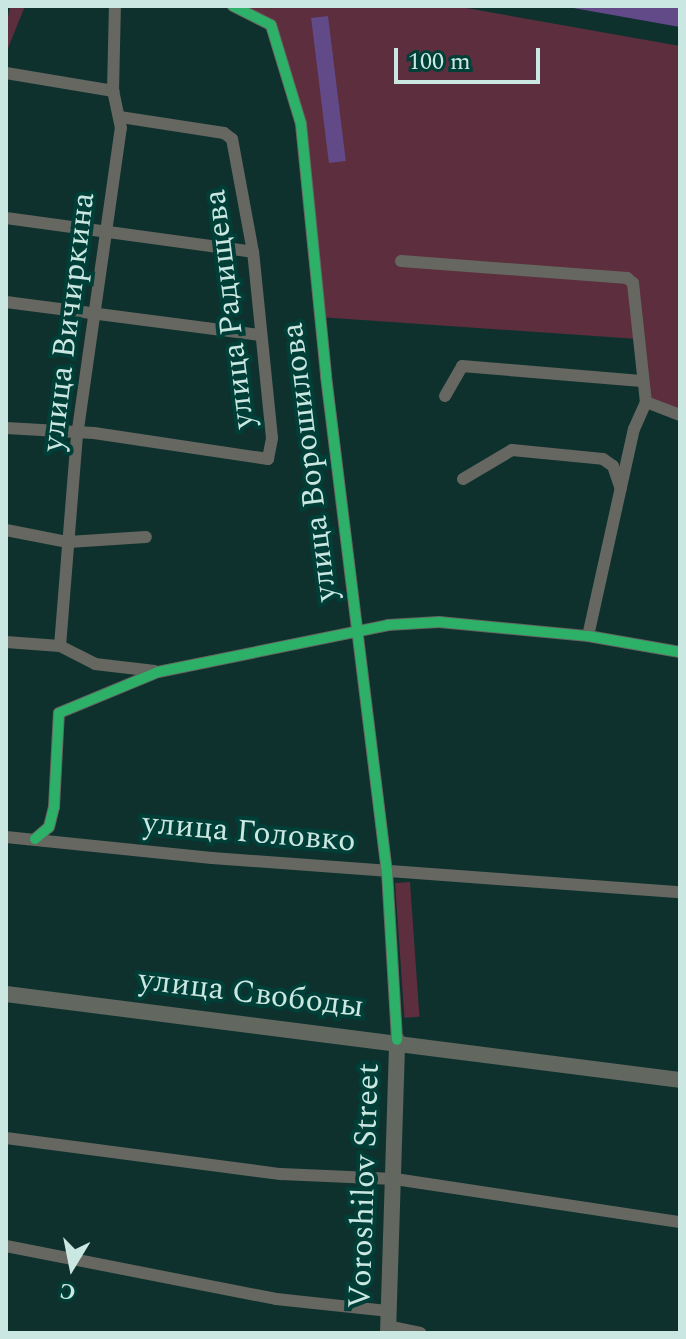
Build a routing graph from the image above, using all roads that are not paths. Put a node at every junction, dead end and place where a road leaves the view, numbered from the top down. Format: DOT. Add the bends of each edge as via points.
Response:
graph roads {
  1 [pos="115,6"];
  2 [pos="233,6"];
  3 [pos="6,73"];
  4 [pos="113,91"];
  5 [pos="121,117"];
  6 [pos="6,218"];
  7 [pos="107,233"];
  8 [pos="253,252"];
  9 [pos="401,261"];
  10 [pos="6,302"];
  11 [pos="95,314"];
  12 [pos="260,335"];
  13 [pos="641,381"];
  14 [pos="445,396"];
  15 [pos="646,402"];
  16 [pos="680,415"];
  17 [pos="6,428"];
  18 [pos="77,436"];
  19 [pos="463,479"];
  20 [pos="621,489"];
  21 [pos="6,530"];
  22 [pos="146,537"];
  23 [pos="68,542"];
  24 [pos="357,630"];
  25 [pos="588,636"];
  26 [pos="6,642"];
  27 [pos="60,646"];
  28 [pos="680,652"];
  29 [pos="158,672"];
  30 [pos="6,837"];
  31 [pos="35,839"];
  32 [pos="387,871"];
  33 [pos="680,892"];
  34 [pos="6,994"];
  35 [pos="397,1040"];
  36 [pos="680,1080"];
  37 [pos="6,1138"];
  38 [pos="395,1179"];
  39 [pos="680,1222"];
  40 [pos="6,1246"];
  41 [pos="388,1324"];
  42 [pos="420,1333"];
  1 -- 4 [label="street, улица Вичиркина"];
  2 -- 24 [label="street, улица Ворошилова" via="271,25 301,124 302,173"];
  3 -- 4 [label="street"];
  4 -- 5 [label="street, улица Вичиркина"];
  5 -- 7 [label="street, улица Вичиркина"];
  5 -- 8 [label="street, улица Радищева" via="224,133 237,153"];
  6 -- 7 [label="street"];
  7 -- 8 [label="street"];
  7 -- 11 [label="street, улица Вичиркина"];
  8 -- 12 [label="street, улица Радищева"];
  9 -- 13 [label="street" via="627,278 633,283"];
  10 -- 11 [label="street"];
  11 -- 12 [label="street"];
  11 -- 18 [label="street, улица Вичиркина"];
  12 -- 18 [label="street, улица Радищева" via="272,438 268,459 94,433"];
  13 -- 14 [label="street" via="462,366"];
  13 -- 15 [label="street"];
  15 -- 16 [label="street"];
  15 -- 20 [label="street" via="634,429"];
  17 -- 18 [label="street, улица Радищева"];
  18 -- 23 [label="street, улица Вичиркина"];
  19 -- 20 [label="street" via="512,450 603,459 613,466"];
  20 -- 25 [label="street"];
  21 -- 23 [label="street"];
  22 -- 23 [label="street"];
  23 -- 27 [label="street, улица Вичиркина"];
  24 -- 25 [label="street" via="439,622"];
  24 -- 29 [label="street"];
  24 -- 32 [label="street, улица Ворошилова"];
  25 -- 28 [label="street"];
  26 -- 27 [label="street"];
  27 -- 29 [label="street" via="95,664"];
  29 -- 31 [label="street" via="59,713 54,807 49,827"];
  30 -- 31 [label="street, улица Головко"];
  31 -- 32 [label="street, улица Головко"];
  32 -- 33 [label="street, улица Головко"];
  32 -- 35 [label="street, улица Ворошилова"];
  34 -- 35 [label="main road, улица Свободы"];
  35 -- 36 [label="main road, улица Свободы"];
  35 -- 38 [label="main road, Voroshilov Street"];
  37 -- 38 [label="street" via="281,1174"];
  38 -- 39 [label="street"];
  38 -- 41 [label="main road, Voroshilov Street"];
  40 -- 41 [label="street"];
  41 -- 42 [label="street"];
}
